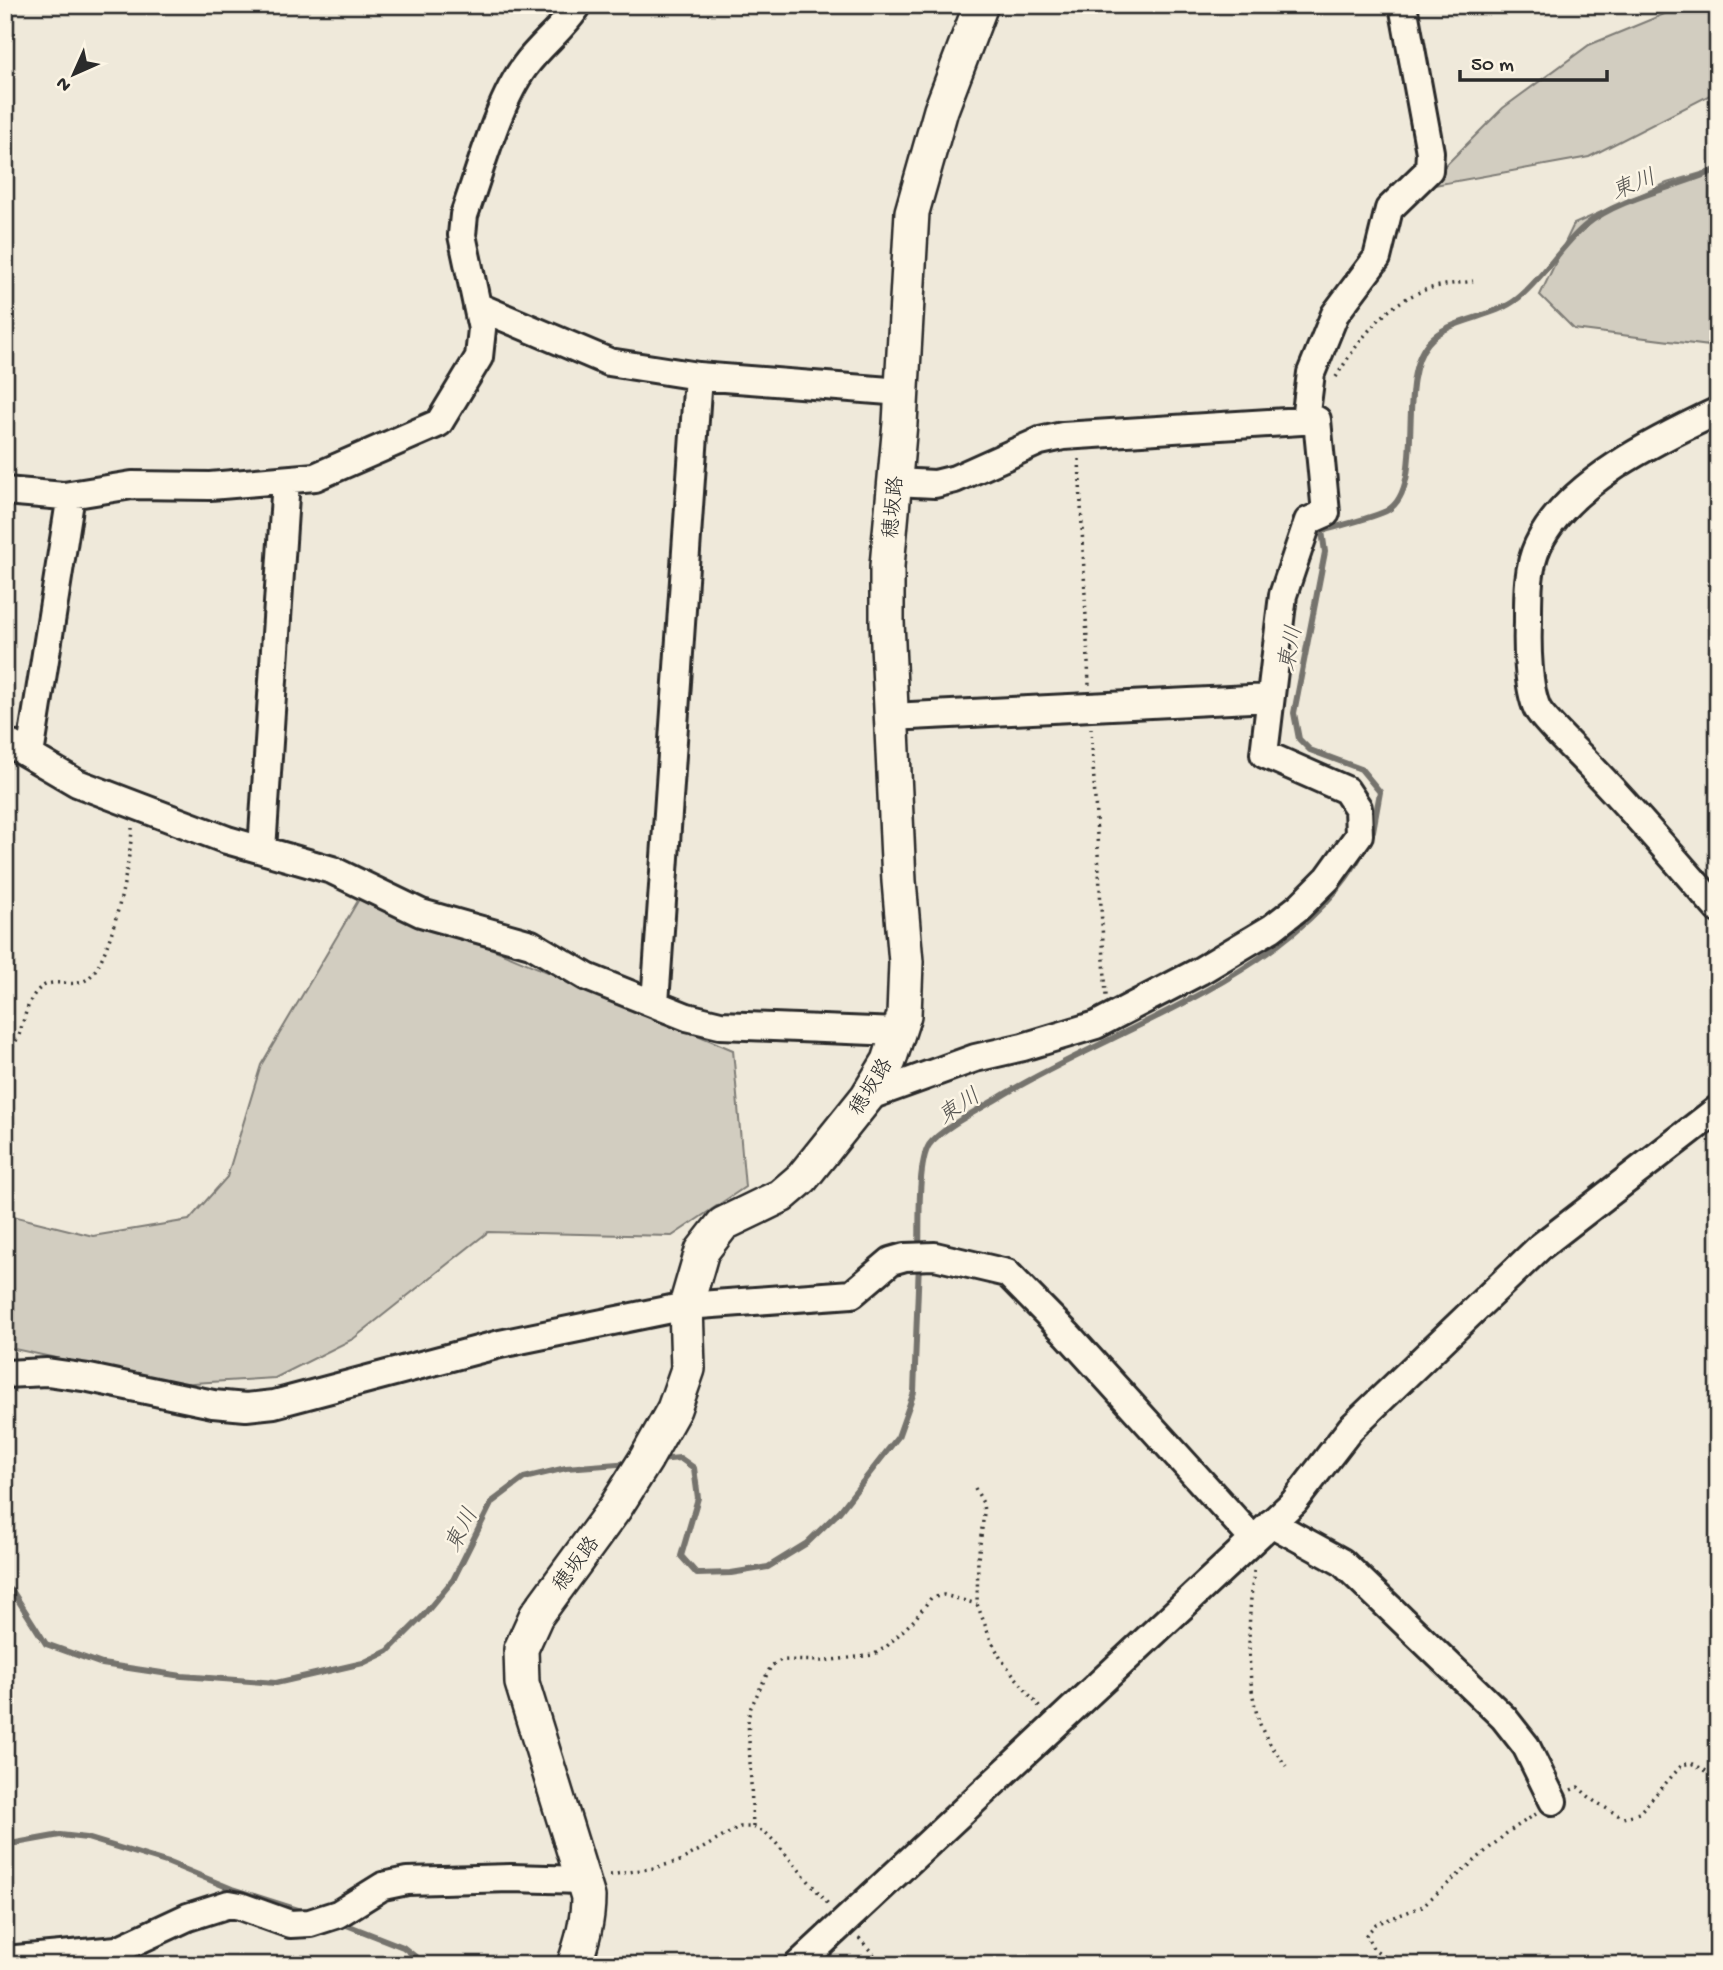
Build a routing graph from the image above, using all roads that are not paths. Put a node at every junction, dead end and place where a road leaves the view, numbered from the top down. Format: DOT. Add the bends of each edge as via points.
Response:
graph roads {
  1 [pos="578,5"];
  2 [pos="981,5"];
  3 [pos="1403,5"];
  4 [pos="477,306"];
  5 [pos="698,376"];
  6 [pos="902,391"];
  7 [pos="1718,411"];
  8 [pos="1311,420"];
  9 [pos="286,480"];
  10 [pos="894,482"];
  11 [pos="5,491"];
  12 [pos="71,495"];
  13 [pos="1270,698"];
  14 [pos="891,717"];
  15 [pos="5,741"];
  16 [pos="30,755"];
  17 [pos="262,850"];
  18 [pos="1718,909"];
  19 [pos="655,1003"];
  20 [pos="898,1032"];
  21 [pos="867,1097"];
  22 [pos="1718,1109"];
  23 [pos="686,1306"];
  24 [pos="5,1374"];
  25 [pos="1257,1536"];
  26 [pos="1553,1801"];
  27 [pos="583,1880"];
  28 [pos="131,1956"];
  29 [pos="5,1960"];
  30 [pos="574,1965"];
  31 [pos="798,1965"];
  1 -- 4 [label="street" via="525,65 508,95 464,215 462,235"];
  2 -- 6 [label="main road, 穂坂路" via="941,110 912,212"];
  3 -- 8 [label="street" via="1430,152 1429,170 1389,209 1377,258 1335,314 1311,373"];
  4 -- 5 [label="street" via="609,362"];
  4 -- 9 [label="street" via="482,329 479,357 439,423 315,477"];
  5 -- 6 [label="street"];
  5 -- 19 [label="street"];
  6 -- 10 [label="main road, 穂坂路"];
  7 -- 18 [label="street" via="1620,464 1553,518 1537,547 1528,588 1527,654 1537,709"];
  8 -- 10 [label="street" via="1063,436 1040,440 945,482"];
  8 -- 13 [label="street" via="1326,513 1308,521 1283,595"];
  9 -- 12 [label="street" via="210,486 132,485"];
  9 -- 17 [label="street"];
  10 -- 14 [label="main road, 穂坂路" via="887,566"];
  11 -- 12 [label="street"];
  12 -- 16 [label="street"];
  13 -- 14 [label="street"];
  13 -- 21 [label="street" via="1264,754 1346,790 1358,808 1359,835 1308,897 1272,928 1096,1025 975,1058"];
  14 -- 20 [label="main road, 穂坂路" via="906,962 904,1015"];
  15 -- 16 [label="street"];
  16 -- 17 [label="street" via="77,783"];
  17 -- 19 [label="street" via="332,870 421,913 531,944 587,976"];
  19 -- 20 [label="street" via="720,1024"];
  20 -- 21 [label="main road, 穂坂路" via="889,1061"];
  21 -- 23 [label="main road, 穂坂路" via="802,1178 781,1196 723,1224 702,1251"];
  22 -- 25 [label="street" via="1541,1247 1351,1428 1294,1502"];
  23 -- 24 [label="street" via="500,1345 274,1404 246,1407 47,1372"];
  23 -- 25 [label="street" via="852,1294 891,1261 905,1257 935,1256 1007,1273"];
  23 -- 27 [label="main road, 穂坂路" via="688,1369 674,1409 593,1540 536,1616 521,1649 522,1683"];
  25 -- 26 [label="street" via="1342,1562 1504,1718 1526,1745"];
  25 -- 31 [label="street"];
  27 -- 28 [label="street" via="407,1881 383,1886 338,1914 310,1923 290,1923 229,1904 188,1917"];
  27 -- 30 [label="main road, 穂坂路" via="588,1912"];
  28 -- 29 [label="street" via="117,1950"];
}
